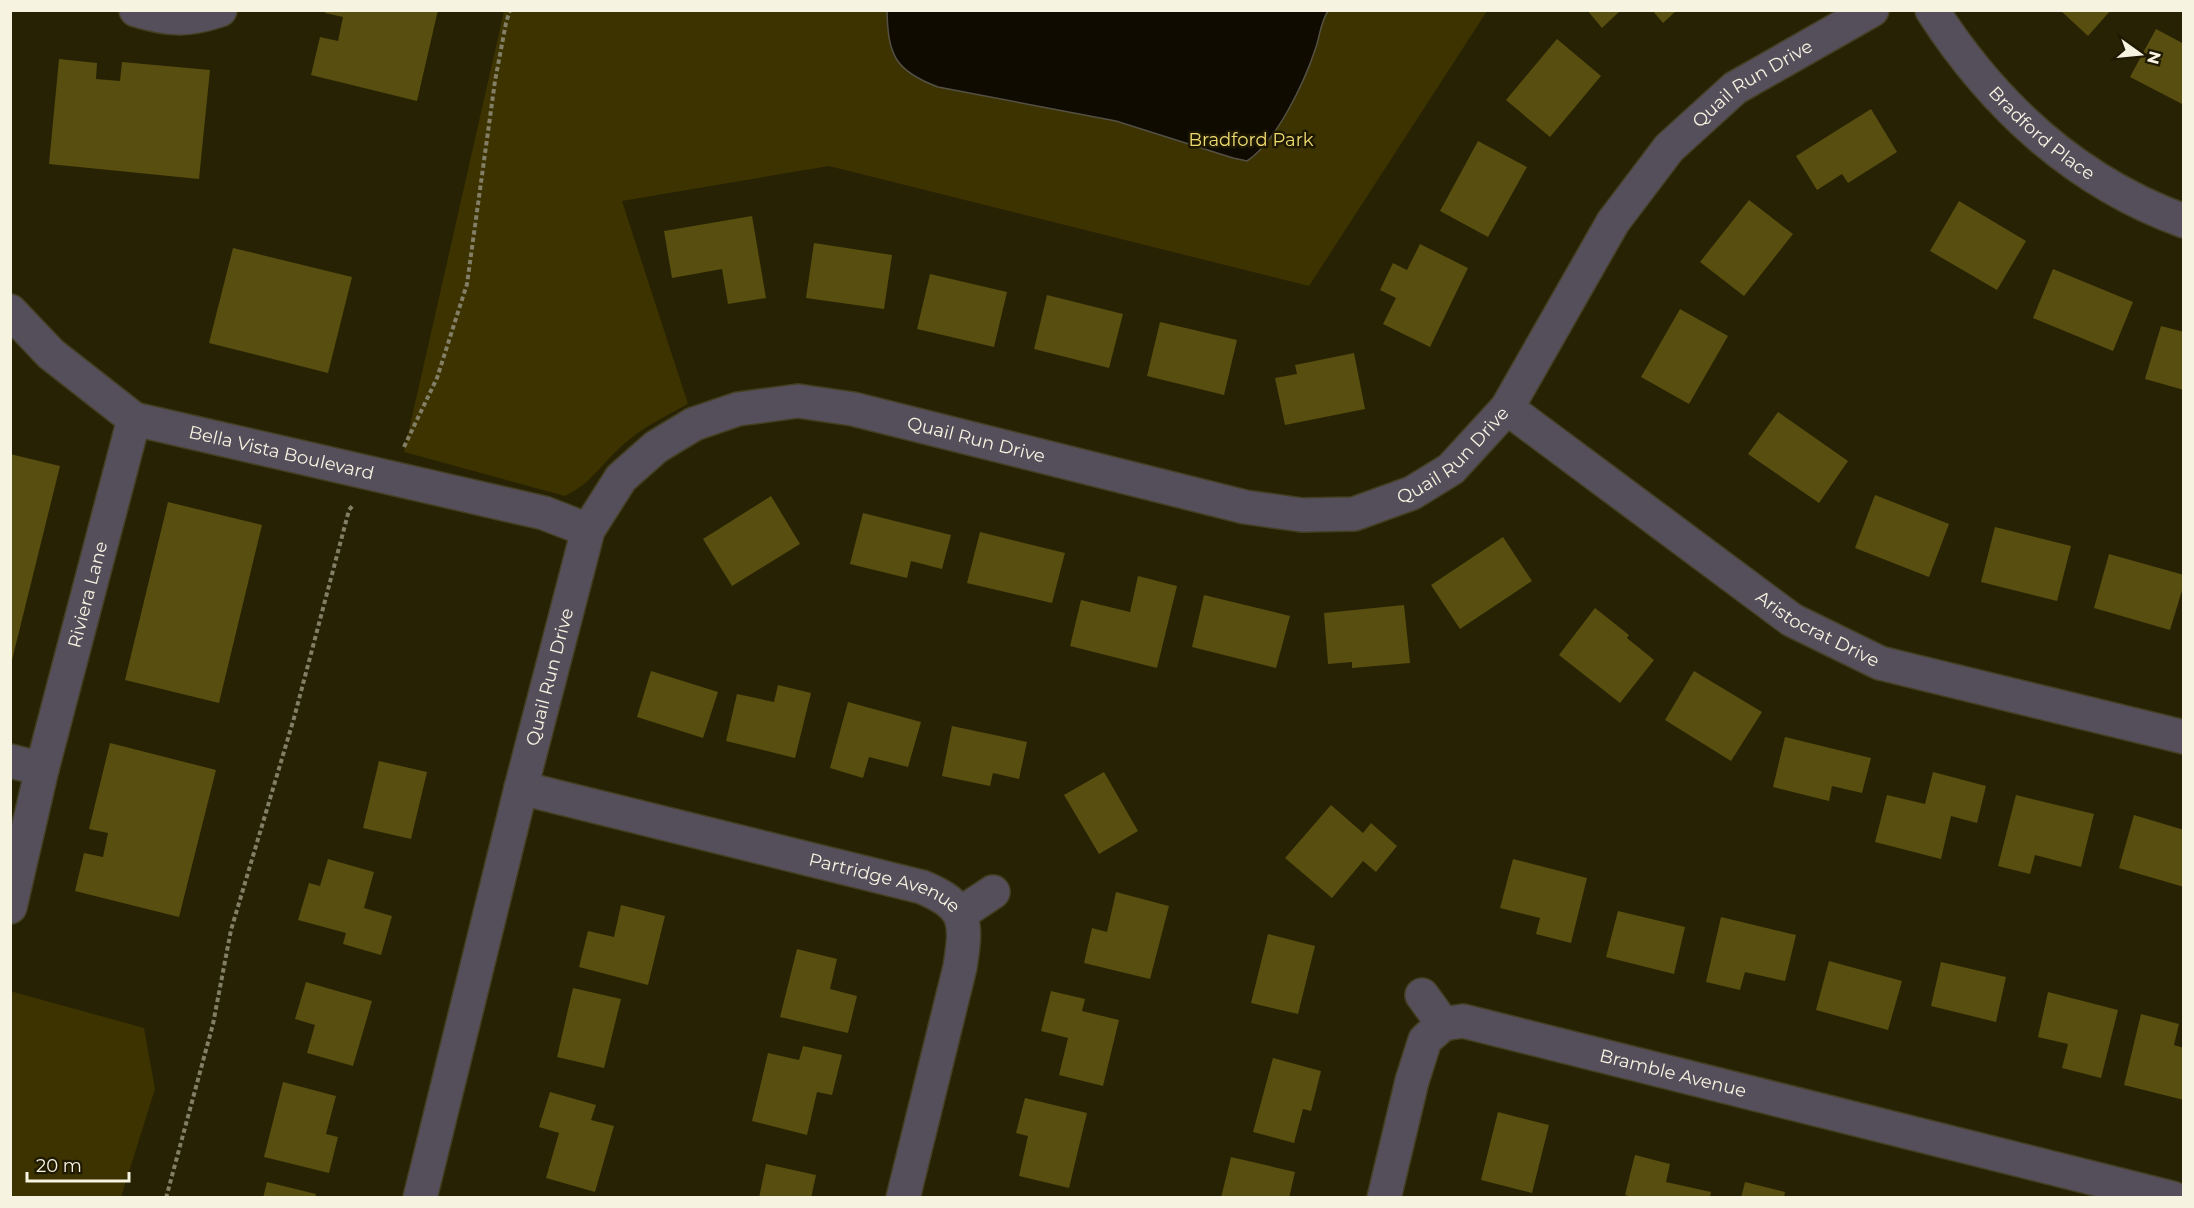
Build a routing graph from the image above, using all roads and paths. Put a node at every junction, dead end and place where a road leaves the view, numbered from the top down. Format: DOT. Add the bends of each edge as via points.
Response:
graph roads {
  1 [pos="136,10"];
  2 [pos="220,10"];
  3 [pos="510,10"];
  4 [pos="1872,10"];
  5 [pos="1932,10"];
  6 [pos="2184,221"];
  7 [pos="10,311"];
  8 [pos="1507,408"];
  9 [pos="134,419"];
  10 [pos="380,475"];
  11 [pos="588,530"];
  12 [pos="2184,737"];
  13 [pos="10,761"];
  14 [pos="42,769"];
  15 [pos="521,788"];
  16 [pos="993,892"];
  17 [pos="10,907"];
  18 [pos="960,914"];
  19 [pos="1422,995"];
  20 [pos="1443,1024"];
  21 [pos="166,1197"];
  22 [pos="420,1197"];
  23 [pos="903,1197"];
  24 [pos="1383,1197"];
  25 [pos="2172,1197"];
  1 -- 2 [label="street" via="163,18 197,18"];
  3 -- 10 [label="path" via="495,81 467,284 437,378 408,442"];
  4 -- 8 [label="street, Quail Run Drive" via="1735,88 1669,148 1613,222"];
  5 -- 6 [label="street, Bradford Place" via="1985,83 2025,124 2075,164 2120,192"];
  7 -- 9 [label="street, Bella Vista Boulevard" via="51,354"];
  8 -- 11 [label="street, Quail Run Drive" via="1451,469 1412,493 1354,514 1302,515 1245,507 853,409 798,401 753,406 694,424 656,447 621,478"];
  8 -- 12 [label="street, Aristocrat Drive" via="1792,620 1880,663"];
  9 -- 10 [label="street, Bella Vista Boulevard"];
  9 -- 14 [label="street, Riviera Lane"];
  10 -- 11 [label="street, Bella Vista Boulevard" via="544,513"];
  10 -- 21 [label="path" via="349,510 294,718 231,930 213,1024"];
  11 -- 15 [label="street, Quail Run Drive"];
  13 -- 14 [label="street"];
  14 -- 17 [label="street, Riviera Lane"];
  15 -- 18 [label="street, Partridge Avenue" via="922,887 943,896"];
  15 -- 22 [label="street, Quail Run Drive"];
  16 -- 18 [label="street"];
  18 -- 23 [label="street, Partridge Avenue" via="965,935 960,967"];
  19 -- 20 [label="street"];
  20 -- 24 [label="street" via="1425,1040"];
  20 -- 25 [label="street, Bramble Avenue" via="1463,1021"];
}
